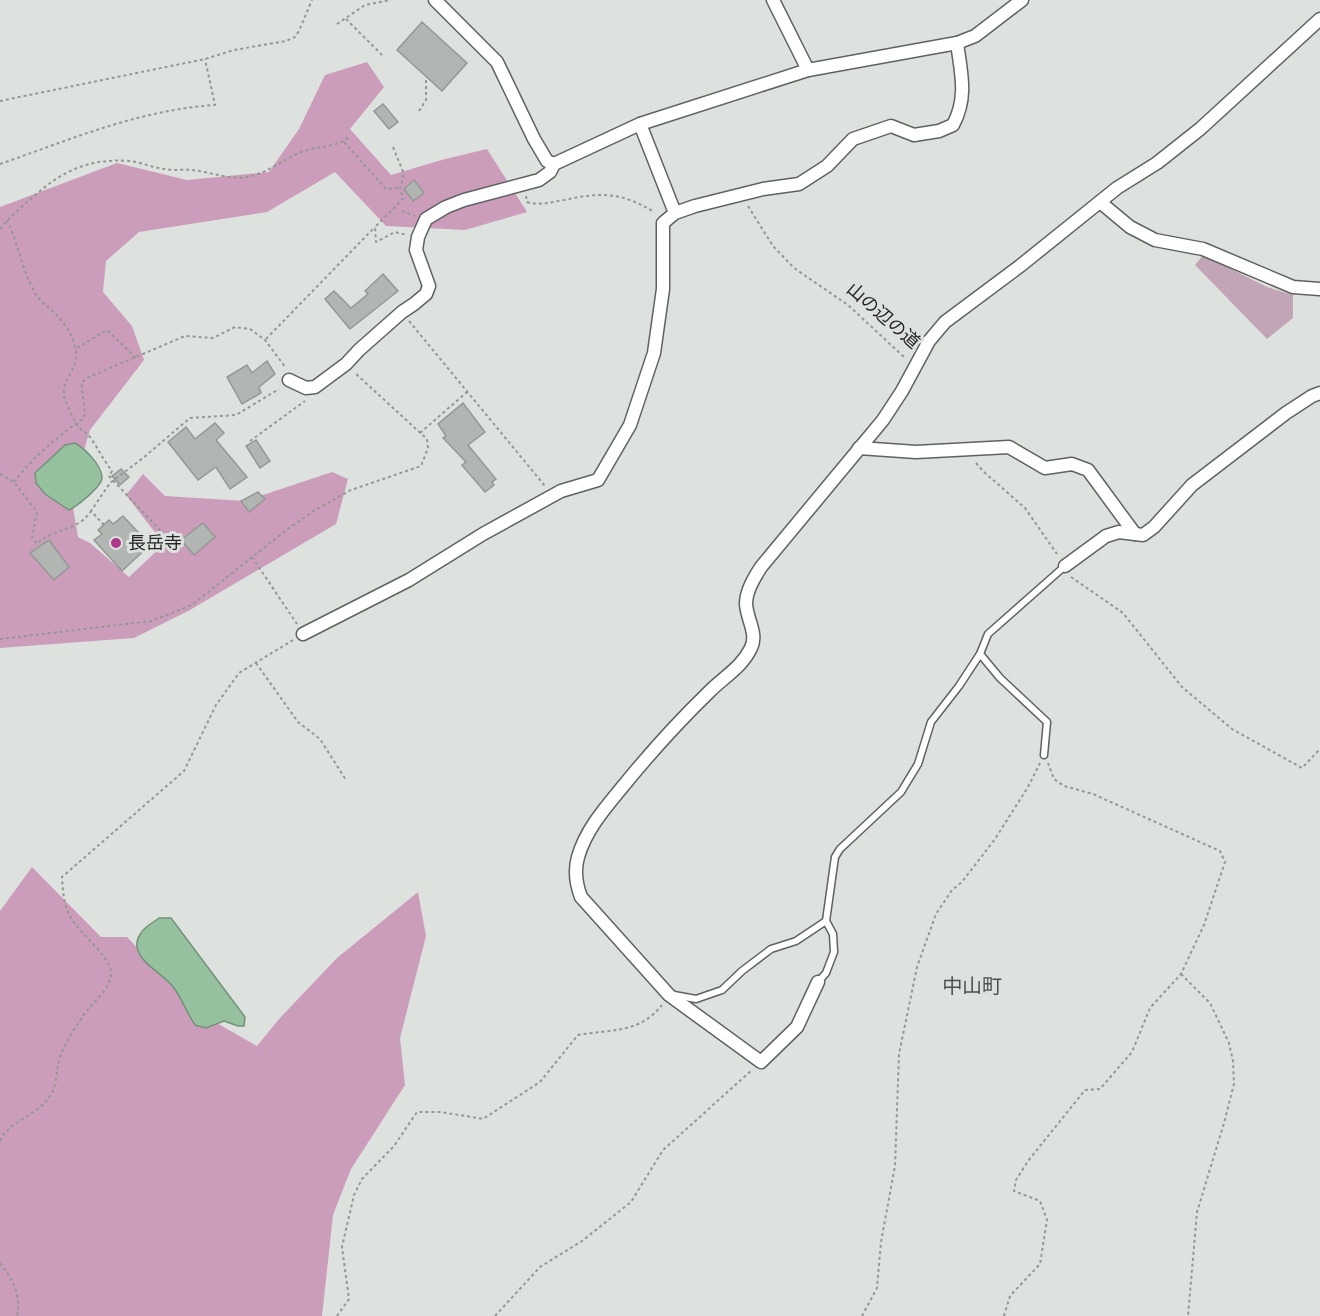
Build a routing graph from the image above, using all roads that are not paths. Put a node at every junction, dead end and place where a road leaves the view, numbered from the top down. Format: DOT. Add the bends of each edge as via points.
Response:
graph roads {
  1 [pos="435,0"];
  2 [pos="773,0"];
  3 [pos="1022,0"];
  4 [pos="1320,19"];
  5 [pos="957,42"];
  6 [pos="808,70"];
  7 [pos="640,124"];
  8 [pos="554,164"];
  9 [pos="1100,202"];
  10 [pos="675,213"];
  11 [pos="1320,289"];
  12 [pos="289,380"];
  13 [pos="1320,393"];
  14 [pos="859,448"];
  15 [pos="1135,534"];
  16 [pos="1065,566"];
  17 [pos="303,634"];
  18 [pos="980,654"];
  19 [pos="1044,755"];
  20 [pos="826,921"];
  21 [pos="818,982"];
  22 [pos="669,995"];
  1 -- 8 [label="street" via="497,62 534,139"];
  2 -- 6 [label="street"];
  3 -- 5 [label="street" via="975,36"];
  4 -- 9 [label="street" via="1200,129"];
  5 -- 6 [label="street"];
  5 -- 10 [label="street" via="963,92 953,125 914,135 891,126 853,139 827,166 800,184 739,195"];
  6 -- 7 [label="street"];
  7 -- 8 [label="street"];
  7 -- 10 [label="street"];
  8 -- 12 [label="street" via="539,180 464,200 426,219 416,250 429,286 426,294 315,387 306,388"];
  9 -- 11 [label="street" via="1130,227 1155,240 1203,249 1293,287"];
  9 -- 14 [label="street, 山の辺の道" via="945,322 929,340 883,420"];
  10 -- 17 [label="street" via="663,223 663,290 654,353 630,426 598,480 561,491 409,580"];
  13 -- 15 [label="street" via="1286,413 1192,485 1154,528 1143,535"];
  14 -- 15 [label="street" via="916,452 1009,447 1045,468 1072,464 1088,470"];
  14 -- 22 [label="street, 山の辺の道" via="761,567 751,585 746,603 754,636 741,664 647,758 595,820 578,856 575,870 581,897"];
  15 -- 16 [label="street" via="1119,532 1106,536"];
  16 -- 18 [label="lane" via="988,634"];
  18 -- 19 [label="lane" via="1047,722"];
  18 -- 20 [label="lane" via="932,722 918,764 901,792 835,857"];
  20 -- 21 [label="lane" via="833,934 834,952"];
  20 -- 22 [label="lane" via="796,941 771,949 722,990 696,999"];
  21 -- 22 [label="street, 山の辺の道" via="797,1027 761,1062"];
}
